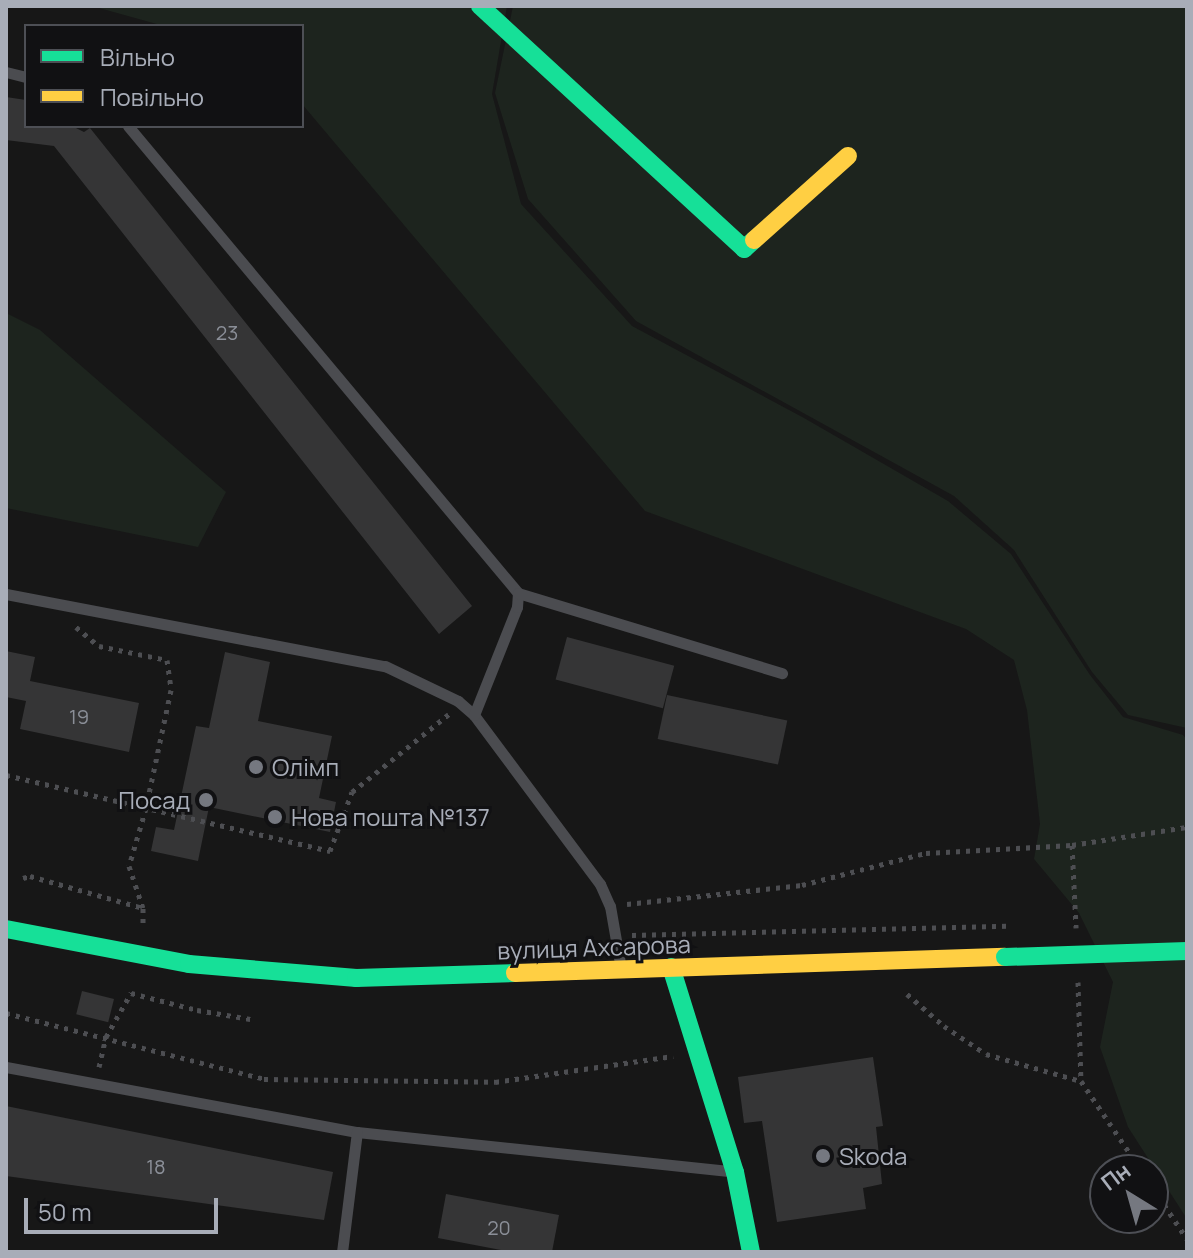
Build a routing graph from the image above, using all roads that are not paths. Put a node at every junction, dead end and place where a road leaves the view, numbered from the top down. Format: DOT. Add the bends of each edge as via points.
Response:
graph roads {
  1 [pos="480,6"];
  2 [pos="130,128"];
  3 [pos="848,156"];
  4 [pos="518,593"];
  5 [pos="6,594"];
  6 [pos="782,673"];
  7 [pos="474,715"];
  8 [pos="6,929"];
  9 [pos="1187,951"];
  10 [pos="671,967"];
  11 [pos="621,969"];
  12 [pos="6,1067"];
  13 [pos="357,1132"];
  14 [pos="735,1172"];
  15 [pos="342,1252"];
  16 [pos="751,1252"];
  1 -- 3 [label="main road" via="744,249"];
  2 -- 4 [label="lane"];
  4 -- 6 [label="lane"];
  4 -- 7 [label="lane"];
  5 -- 7 [label="lane" via="385,666 458,701"];
  7 -- 11 [label="lane" via="600,884 610,906"];
  8 -- 11 [label="main road, вулиця Ахсарова" via="189,964 285,975 464,977"];
  9 -- 10 [label="main road, вулиця Ахсарова, bridge"];
  10 -- 11 [label="main road, вулиця Ахсарова"];
  10 -- 14 [label="main road"];
  12 -- 13 [label="lane"];
  13 -- 14 [label="lane"];
  13 -- 15 [label="lane"];
  14 -- 16 [label="main road"];
}
